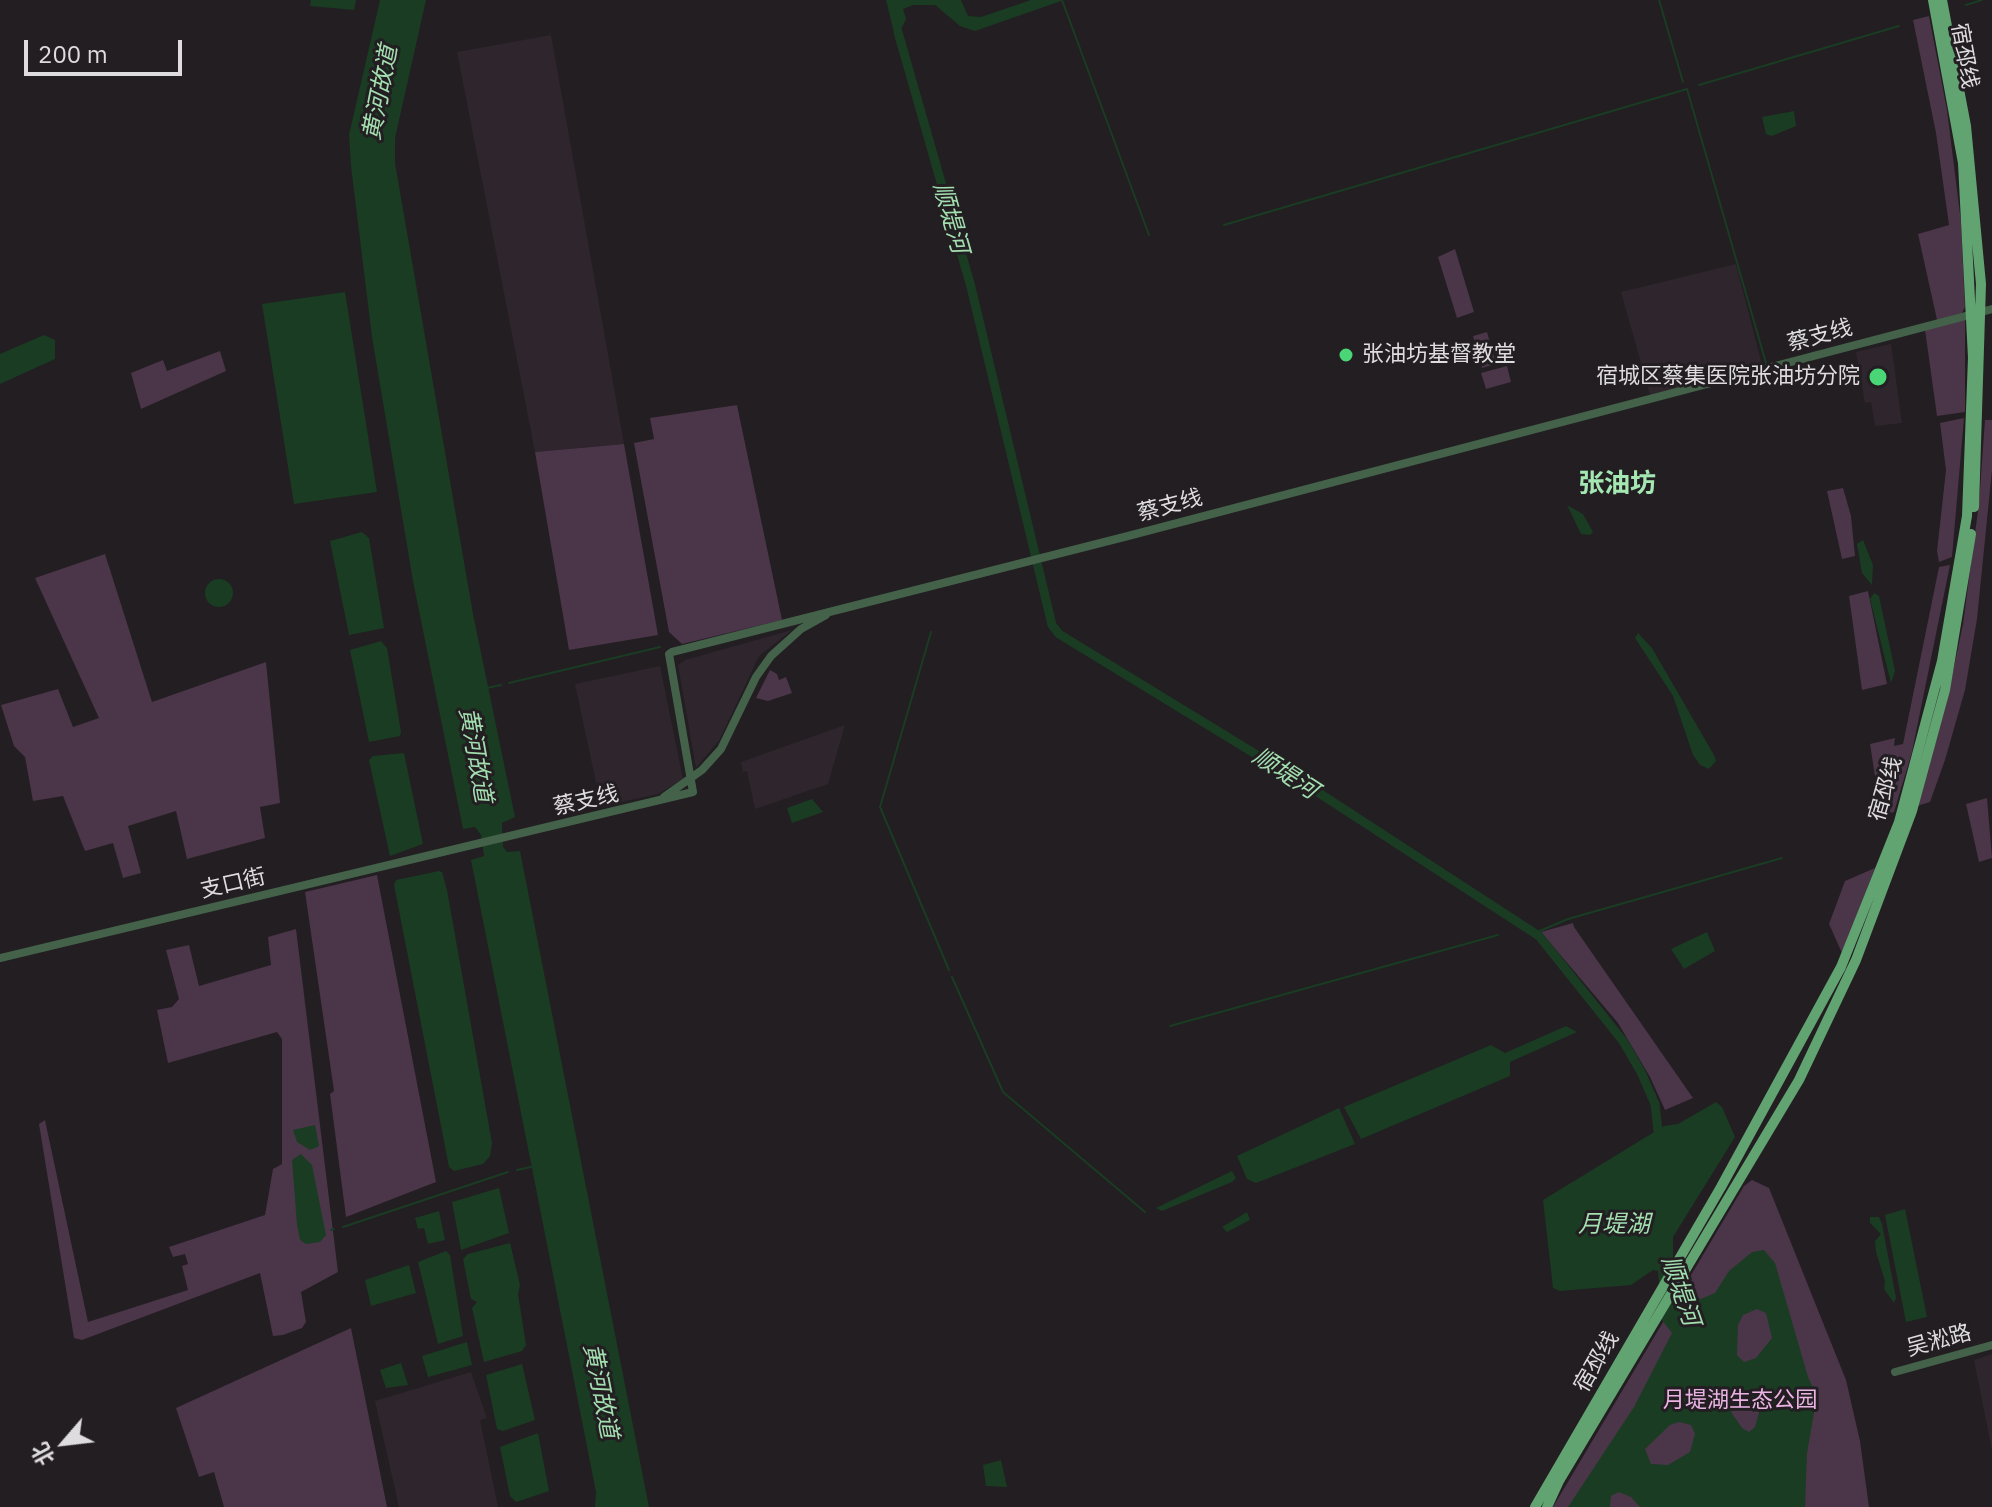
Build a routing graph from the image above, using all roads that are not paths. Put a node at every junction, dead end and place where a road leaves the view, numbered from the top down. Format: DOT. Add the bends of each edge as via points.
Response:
graph roads {
  1 [pos="1933,0"];
  2 [pos="1942,0"];
  3 [pos="1981,312"];
  4 [pos="843,607"];
  5 [pos="691,779"];
  6 [pos="475,845"];
  7 [pos="0,958"];
  8 [pos="1992,1345"];
  9 [pos="1895,1372"];
  10 [pos="1535,1507"];
  11 [pos="1547,1507"];
  1 -- 3 [label="main road, 宿邳线" via="1963,163"];
  2 -- 3 [label="main road, 宿邳线" via="1966,126"];
  3 -- 4 [label="street, 蔡支线"];
  3 -- 10 [label="main road, 宿邳线" via="1967,516 1942,661 1899,822 1841,967"];
  3 -- 11 [label="main road, 宿邳线" via="1978,449 1965,580 1945,690 1880,904 1806,1067"];
  4 -- 5 [label="street" via="801,629 771,656 721,749"];
  4 -- 5 [label="street, 蔡支线" via="669,654"];
  5 -- 6 [label="street, 蔡支线" via="693,792"];
  6 -- 7 [label="street, 支口街"];
  8 -- 9 [label="street, 吴淞路"];
}
